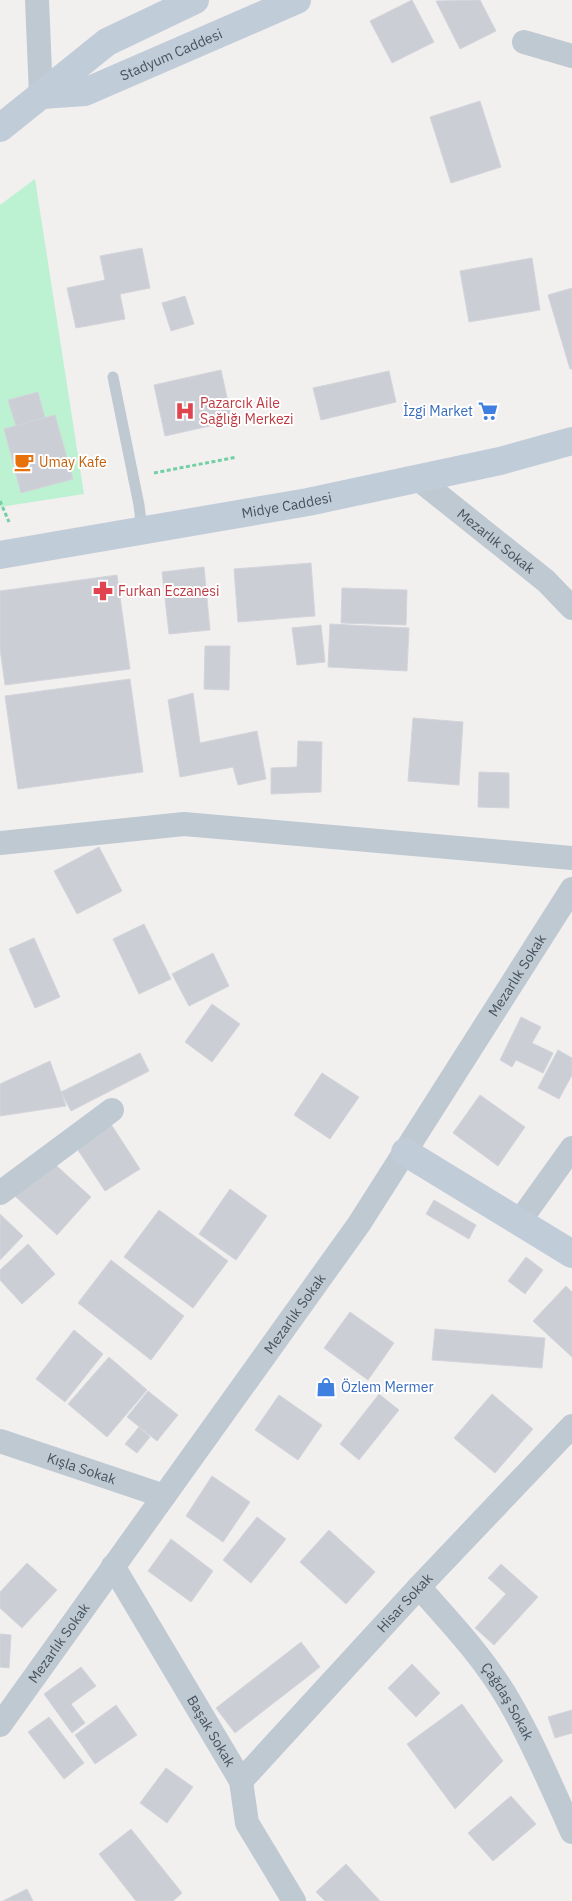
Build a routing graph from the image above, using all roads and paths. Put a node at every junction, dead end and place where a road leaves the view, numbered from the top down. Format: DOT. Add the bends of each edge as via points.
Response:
graph roads {
  1 [pos="37,0"];
  2 [pos="195,0"];
  3 [pos="297,0"];
  4 [pos="524,42"];
  5 [pos="572,56"];
  6 [pos="41,95"];
  7 [pos="0,128"];
  8 [pos="113,377"];
  9 [pos="572,441"];
  10 [pos="237,457"];
  11 [pos="132,478"];
  12 [pos="417,478"];
  13 [pos="0,501"];
  14 [pos="9,522"];
  15 [pos="142,530"];
  16 [pos="0,555"];
  17 [pos="572,608"];
  18 [pos="0,843"];
  19 [pos="572,858"];
  20 [pos="572,889"];
  21 [pos="112,1110"];
  22 [pos="572,1148"];
  23 [pos="405,1152"];
  24 [pos="0,1193"];
  25 [pos="519,1222"];
  26 [pos="572,1254"];
  27 [pos="572,1426"];
  28 [pos="0,1441"];
  29 [pos="164,1496"];
  30 [pos="113,1566"];
  31 [pos="418,1587"];
  32 [pos="0,1725"];
  33 [pos="241,1781"];
  34 [pos="572,1832"];
  35 [pos="294,1901"];
  1 -- 6 [label="street"];
  2 -- 6 [label="street" via="107,42"];
  3 -- 6 [label="street, Stadyum Caddesi" via="85,92"];
  4 -- 5 [label="street"];
  6 -- 7 [label="street"];
  8 -- 11 [label="lane"];
  9 -- 12 [label="street, Midye Caddesi" via="500,461"];
  10 -- 11 [label="path"];
  11 -- 15 [label="lane"];
  12 -- 15 [label="street, Midye Caddesi" via="308,502"];
  12 -- 17 [label="street, Mezarlık Sokak" via="546,581"];
  13 -- 14 [label="path"];
  15 -- 16 [label="street, Midye Caddesi"];
  18 -- 19 [label="street" via="184,824"];
  20 -- 23 [label="street, Mezarlık Sokak"];
  21 -- 24 [label="street"];
  22 -- 25 [label="street"];
  23 -- 25 [label="street"];
  23 -- 29 [label="street, Mezarlık Sokak" via="359,1224"];
  25 -- 26 [label="street"];
  27 -- 31 [label="street, Hisar Sokak"];
  28 -- 29 [label="street, Kışla Sokak"];
  29 -- 30 [label="street, Mezarlık Sokak"];
  30 -- 32 [label="street, Mezarlık Sokak"];
  30 -- 33 [label="street, Başak Sokak"];
  31 -- 33 [label="street, Hisar Sokak"];
  31 -- 34 [label="street, Çağdaş Sokak" via="463,1636 509,1700"];
  33 -- 35 [label="street, Başak Sokak" via="247,1823"];
}
